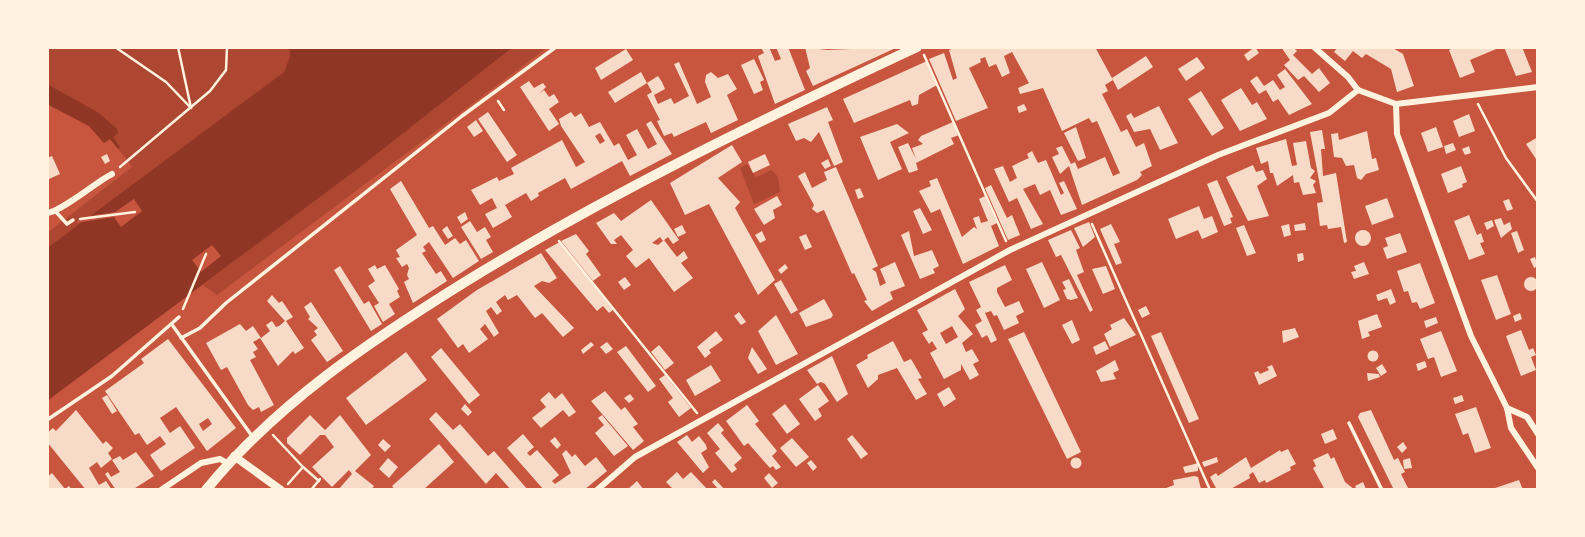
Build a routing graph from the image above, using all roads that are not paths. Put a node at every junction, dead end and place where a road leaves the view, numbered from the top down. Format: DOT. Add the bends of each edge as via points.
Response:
graph roads {
  1 [pos="556,47"];
  2 [pos="919,47"];
  3 [pos="1314,47"];
  4 [pos="1538,87"];
  5 [pos="1358,90"];
  6 [pos="1396,104"];
  7 [pos="112,174"];
  8 [pos="56,212"];
  9 [pos="47,213"];
  10 [pos="73,220"];
  11 [pos="180,315"];
  12 [pos="173,326"];
  13 [pos="181,338"];
  14 [pos="1507,408"];
  15 [pos="47,420"];
  16 [pos="1349,423"];
  17 [pos="1538,433"];
  18 [pos="252,436"];
  19 [pos="230,460"];
  20 [pos="1538,468"];
  21 [pos="161,490"];
  22 [pos="205,490"];
  23 [pos="282,490"];
  24 [pos="597,490"];
  25 [pos="1382,490"];
  1 -- 13 [label="lane" via="260,276 200,328"];
  2 -- 18 [label="main road" via="681,161 551,230 385,333 321,378"];
  3 -- 5 [label="street"];
  4 -- 6 [label="street"];
  5 -- 6 [label="street"];
  5 -- 24 [label="street" via="1329,113 1218,155 1010,250 702,418 635,457"];
  6 -- 14 [label="street" via="1401,147 1471,336"];
  7 -- 8 [label="street"];
  8 -- 9 [label="street"];
  8 -- 10 [label="lane" via="67,224"];
  11 -- 12 [label="lane"];
  12 -- 13 [label="lane"];
  12 -- 15 [label="lane" via="112,376"];
  13 -- 18 [label="lane"];
  14 -- 17 [label="street" via="1527,417"];
  14 -- 20 [label="street" via="1511,428"];
  16 -- 25 [label="lane"];
  18 -- 19 [label="main road"];
  19 -- 21 [label="street" via="201,463"];
  19 -- 22 [label="main road"];
  19 -- 23 [label="street"];
}
